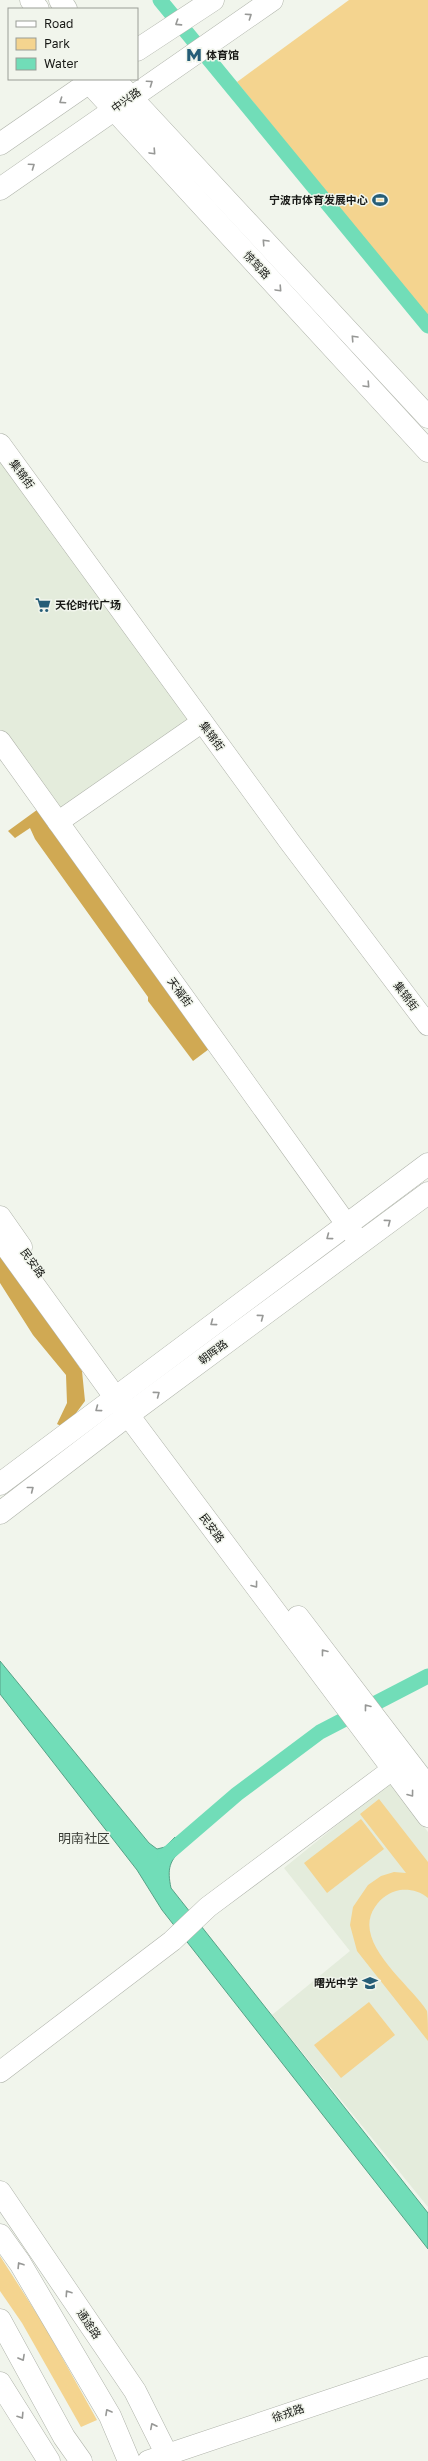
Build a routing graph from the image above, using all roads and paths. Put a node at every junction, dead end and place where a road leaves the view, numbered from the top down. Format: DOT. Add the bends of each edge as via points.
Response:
graph roads {
  1 [pos="31,0"];
  2 [pos="272,0"];
  3 [pos="209,3"];
  4 [pos="37,8"];
  5 [pos="145,45"];
  6 [pos="90,80"];
  7 [pos="114,80"];
  8 [pos="122,103"];
  9 [pos="0,144"];
  10 [pos="0,189"];
  11 [pos="428,417"];
  12 [pos="0,444"];
  13 [pos="428,451"];
  14 [pos="202,722"];
  15 [pos="0,741"];
  16 [pos="58,822"];
  17 [pos="428,1025"];
  18 [pos="428,1164"];
  19 [pos="428,1193"];
  20 [pos="0,1217"];
  21 [pos="346,1224"];
  22 [pos="0,1238"];
  23 [pos="360,1243"];
  24 [pos="119,1393"];
  25 [pos="133,1412"];
  26 [pos="0,1484"];
  27 [pos="0,1513"];
  28 [pos="379,1736"];
  29 [pos="393,1769"];
  30 [pos="428,1786"];
  31 [pos="428,1816"];
  32 [pos="0,2072"];
  33 [pos="0,2192"];
  34 [pos="0,2235"];
  35 [pos="0,2320"];
  36 [pos="428,2367"];
  37 [pos="0,2383"];
  38 [pos="162,2458"];
  39 [pos="49,2461"];
  40 [pos="81,2461"];
  41 [pos="129,2461"];
  1 -- 4 [label="main road"];
  8 -- 2 [label="main road, 中兴路, one-way"];
  3 -- 5 [label="main road, one-way"];
  6 -- 8 [label="main road, 惊驾路"];
  6 -- 9 [label="main road, one-way"];
  7 -- 8 [label="main road, 惊驾路"];
  10 -- 8 [label="main road, 中兴路, one-way"];
  11 -- 8 [label="main road, 惊驾路, one-way"];
  8 -- 13 [label="main road, 惊驾路, one-way"];
  12 -- 14 [label="street, 集锦街"];
  14 -- 16 [label="street"];
  14 -- 17 [label="street, 集锦街"];
  15 -- 16 [label="street, 天福街"];
  16 -- 21 [label="street, 天福街"];
  18 -- 21 [label="main road, 朝晖路"];
  23 -- 19 [label="main road, 朝晖路, one-way"];
  20 -- 24 [label="main road, 民安路"];
  21 -- 23 [label="street, 天福街"];
  21 -- 24 [label="main road, 朝晖路, one-way"];
  22 -- 24 [label="main road, 民安路"];
  25 -- 23 [label="main road, 朝晖路, one-way"];
  24 -- 25 [label="main road, 民安路"];
  24 -- 26 [label="main road, 朝晖路, one-way"];
  27 -- 25 [label="main road, 朝晖路, one-way"];
  25 -- 28 [label="main road, 民安路"];
  28 -- 29 [label="main road, 民安路"];
  28 -- 30 [label="main road, 民安路"];
  29 -- 31 [label="main road, 民安路, one-way"];
  29 -- 32 [label="street" via="208,1907 172,1941"];
  38 -- 33 [label="main road, 通途路, one-way" via="135,2391"];
  41 -- 34 [label="main road, one-way" via="110,2416 20,2263"];
  35 -- 40 [label="main road, one-way" via="64,2437"];
  36 -- 38 [label="street, 徐戎路"];
  37 -- 39 [label="main road, one-way"];
}
